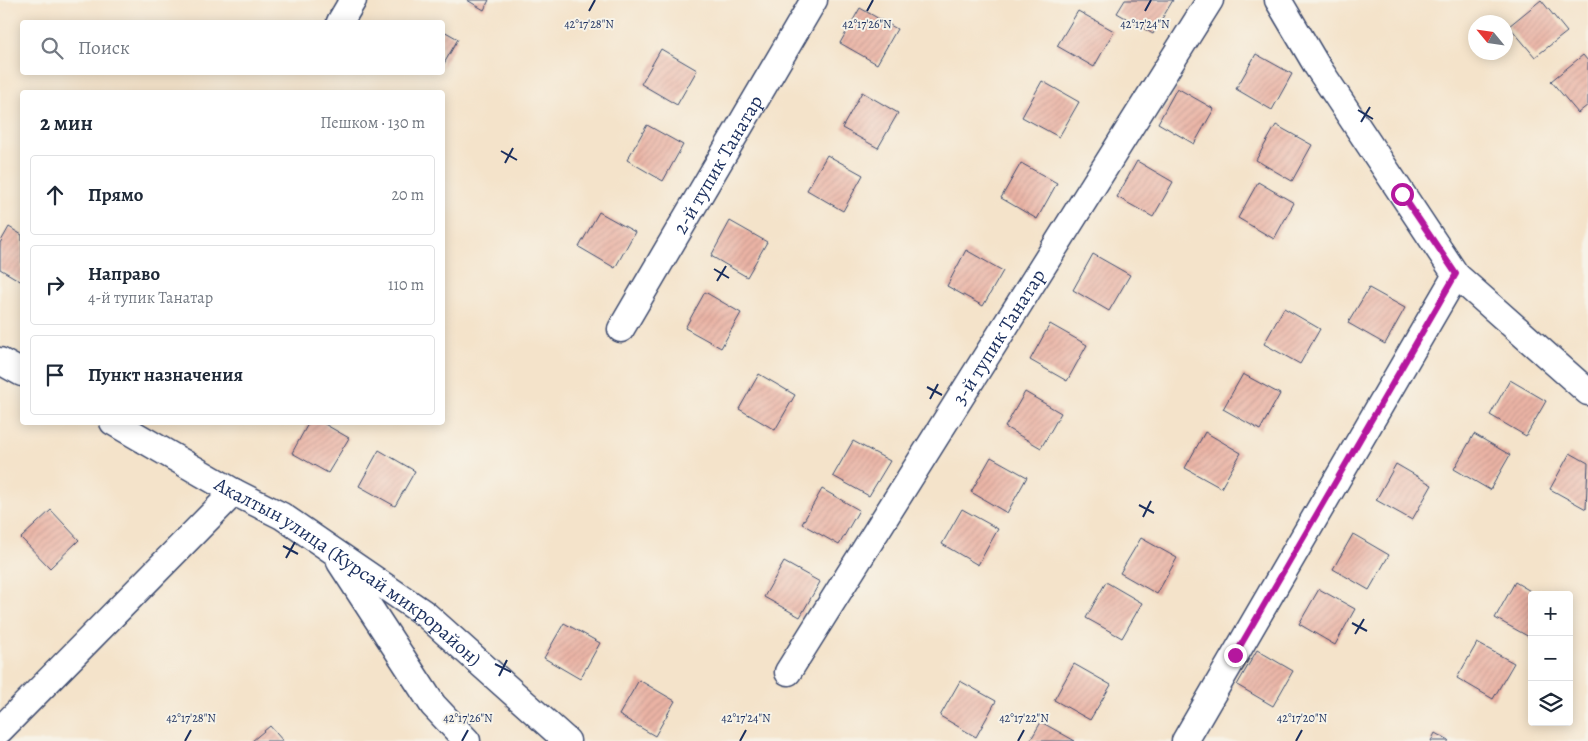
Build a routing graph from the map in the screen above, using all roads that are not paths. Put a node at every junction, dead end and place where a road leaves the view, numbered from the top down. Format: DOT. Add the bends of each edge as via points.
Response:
graph roads {
  1 [pos="353,0"];
  2 [pos="814,0"];
  3 [pos="1210,0"];
  4 [pos="1278,0"];
  5 [pos="341,20"];
  6 [pos="1456,274"];
  7 [pos="622,329"];
  8 [pos="0,361"];
  9 [pos="20,372"];
  10 [pos="1588,392"];
  11 [pos="118,425"];
  12 [pos="234,492"];
  13 [pos="333,550"];
  14 [pos="788,672"];
  15 [pos="0,730"];
  16 [pos="466,741"];
  17 [pos="567,741"];
  18 [pos="1185,741"];
  1 -- 5 [label="street"];
  2 -- 7 [label="street, 2-й тупик Танатар"];
  3 -- 14 [label="street, 3-й тупик Танатар"];
  4 -- 6 [label="street" via="1317,66"];
  6 -- 10 [label="street"];
  6 -- 18 [label="street"];
  8 -- 9 [label="street"];
  11 -- 12 [label="street, Акалтын улица (Курсай микрорайон)"];
  12 -- 13 [label="street, Акалтын улица (Курсай микрорайон)" via="282,516"];
  12 -- 15 [label="street"];
  13 -- 16 [label="street" via="433,705"];
  13 -- 17 [label="street, Акалтын улица (Курсай микрорайон)" via="424,614"];
}
